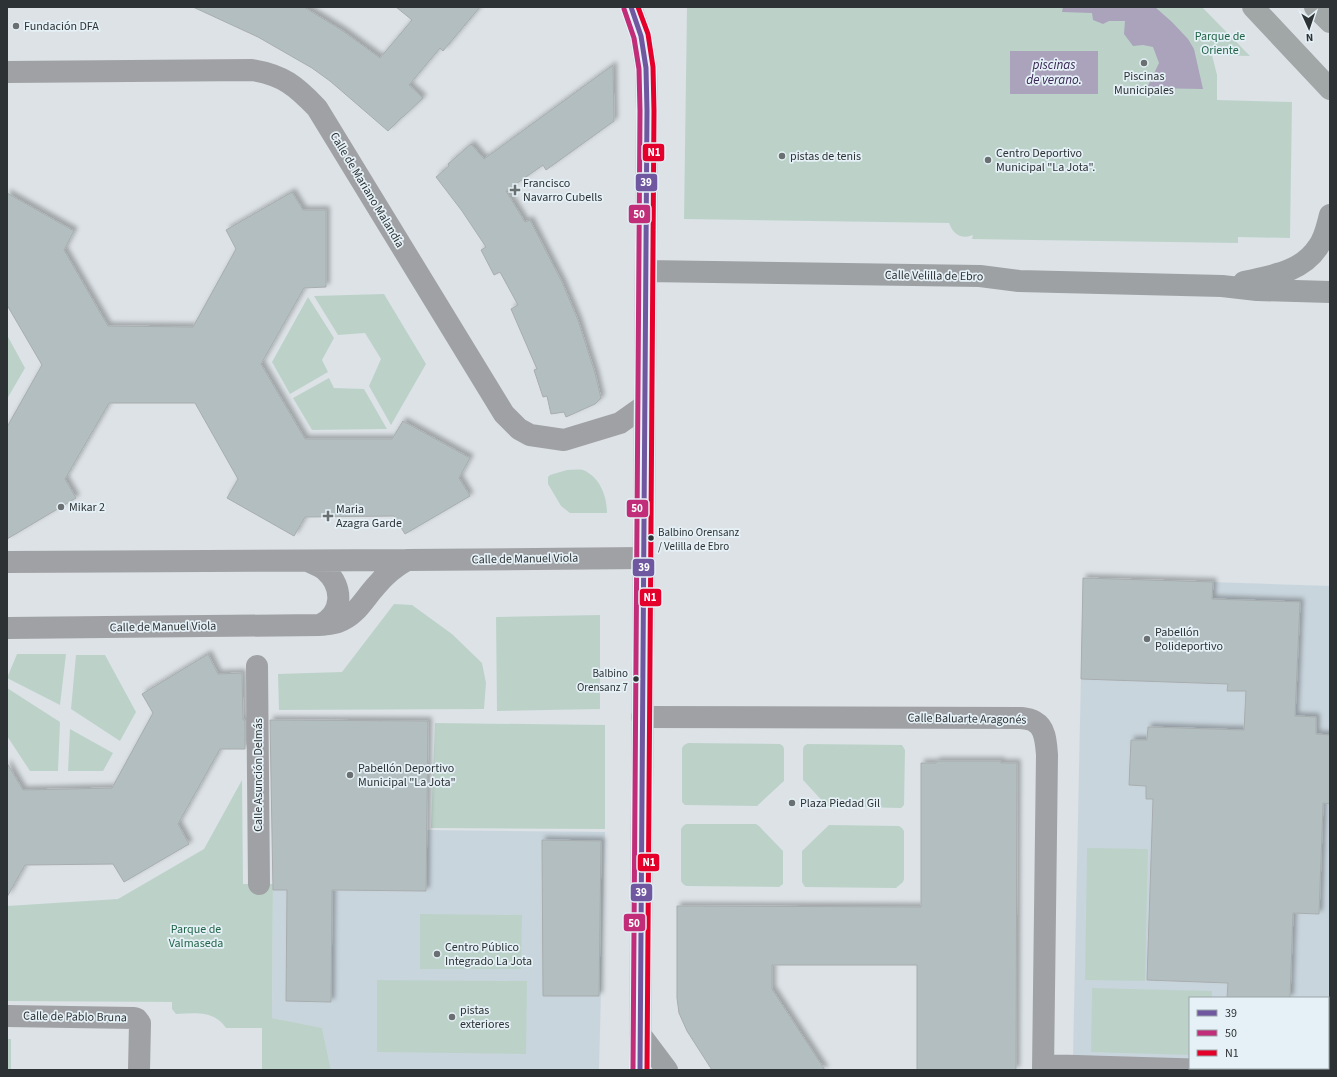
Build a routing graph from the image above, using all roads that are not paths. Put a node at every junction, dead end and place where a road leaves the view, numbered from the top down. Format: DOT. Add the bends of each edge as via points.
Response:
graph roads {
  1 [pos="631,7"];
  2 [pos="1253,7"];
  3 [pos="1315,7"];
  4 [pos="1330,22"];
  5 [pos="7,72"];
  6 [pos="1330,89"];
  7 [pos="1330,215"];
  8 [pos="646,271"];
  9 [pos="1222,286"];
  10 [pos="1330,292"];
  11 [pos="644,406"];
  12 [pos="643,558"];
  13 [pos="407,560"];
  14 [pos="308,561"];
  15 [pos="7,562"];
  16 [pos="320,626"];
  17 [pos="7,628"];
  18 [pos="257,666"];
  19 [pos="642,716"];
  20 [pos="259,884"];
  21 [pos="7,1016"];
  22 [pos="640,1034"];
  23 [pos="1043,1068"];
  24 [pos="139,1070"];
  25 [pos="640,1070"];
  26 [pos="667,1070"];
  27 [pos="1210,1070"];
  1 -- 8 [label="street" via="646,68"];
  2 -- 6 [label="main road"];
  3 -- 4 [label="main road"];
  5 -- 11 [label="street, Calle de Mariano Malandía" via="252,70 286,80 317,108 504,414 519,428 530,435 564,440 620,423"];
  7 -- 9 [label="street, Calle Velilla de Ebro" via="1319,246 1299,266 1267,277"];
  8 -- 9 [label="street, Calle Velilla de Ebro" via="980,276 1019,281"];
  8 -- 11 [label="street"];
  9 -- 10 [label="street, Calle Velilla de Ebro" via="1257,290"];
  11 -- 12 [label="street"];
  12 -- 13 [label="street, Calle de Manuel Viola"];
  12 -- 19 [label="street"];
  13 -- 14 [label="street, Calle de Manuel Viola"];
  13 -- 16 [label="street, Calle de Manuel Viola" via="383,577 362,605 350,616 339,622"];
  14 -- 15 [label="street, Calle de Manuel Viola"];
  14 -- 16 [label="street" via="331,576 338,595 336,612"];
  16 -- 17 [label="street, Calle de Manuel Viola"];
  18 -- 20 [label="street, Calle Asunción Delmás"];
  19 -- 22 [label="street"];
  19 -- 23 [label="street, Calle Baluarte Aragonés" via="1022,718 1034,721 1042,728 1047,755"];
  21 -- 24 [label="street, Calle de Pablo Bruna" via="137,1019 140,1023"];
  22 -- 25 [label="street"];
  22 -- 26 [label="street"];
  23 -- 27 [label="street"];
}
